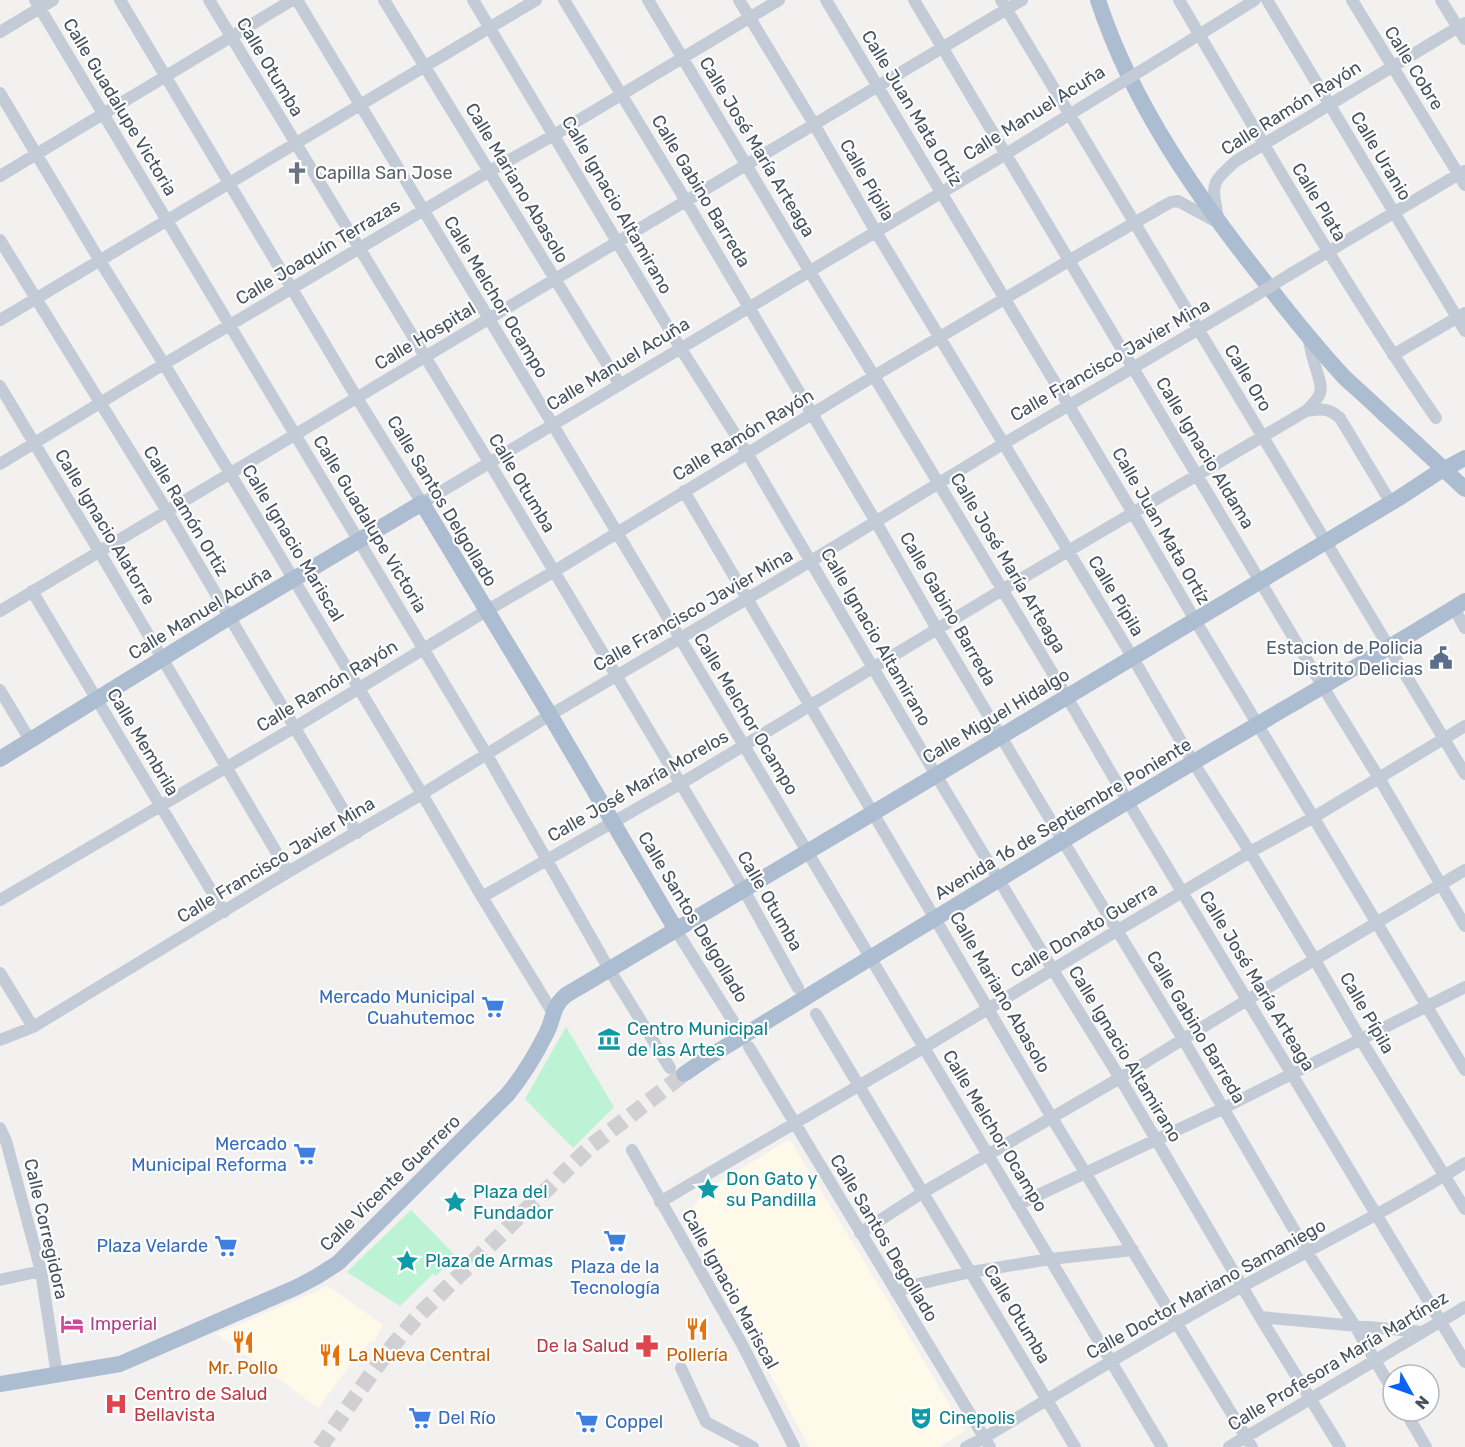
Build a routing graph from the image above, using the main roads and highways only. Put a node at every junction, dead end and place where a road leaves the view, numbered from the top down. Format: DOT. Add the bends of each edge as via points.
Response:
graph roads {
  1 [pos="1098,0"];
  2 [pos="1465,458"];
  3 [pos="1465,489"];
  4 [pos="422,503"];
  5 [pos="1459,605"];
  6 [pos="0,759"];
  7 [pos="676,930"];
  8 [pos="553,1013"];
  9 [pos="677,1071"];
  10 [pos="0,1384"];
  1 -- 3 [label="main road" via="1135,89 1218,222 1345,378"];
  2 -- 7 [label="main road, Calle Miguel Hidalgo, bridge"];
  4 -- 6 [label="main road, Calle Manuel Acuña"];
  4 -- 7 [label="main road, Calle Santos Delgollado"];
  5 -- 9 [label="main road, Avenida 16 de Septiembre Poniente" via="712,1055"];
  7 -- 8 [label="main road, Calle Miguel Hidalgo" via="566,995"];
  8 -- 10 [label="main road, Calle Vicente Guerrero" via="522,1076 507,1095 338,1263 297,1287 120,1364"];
}
